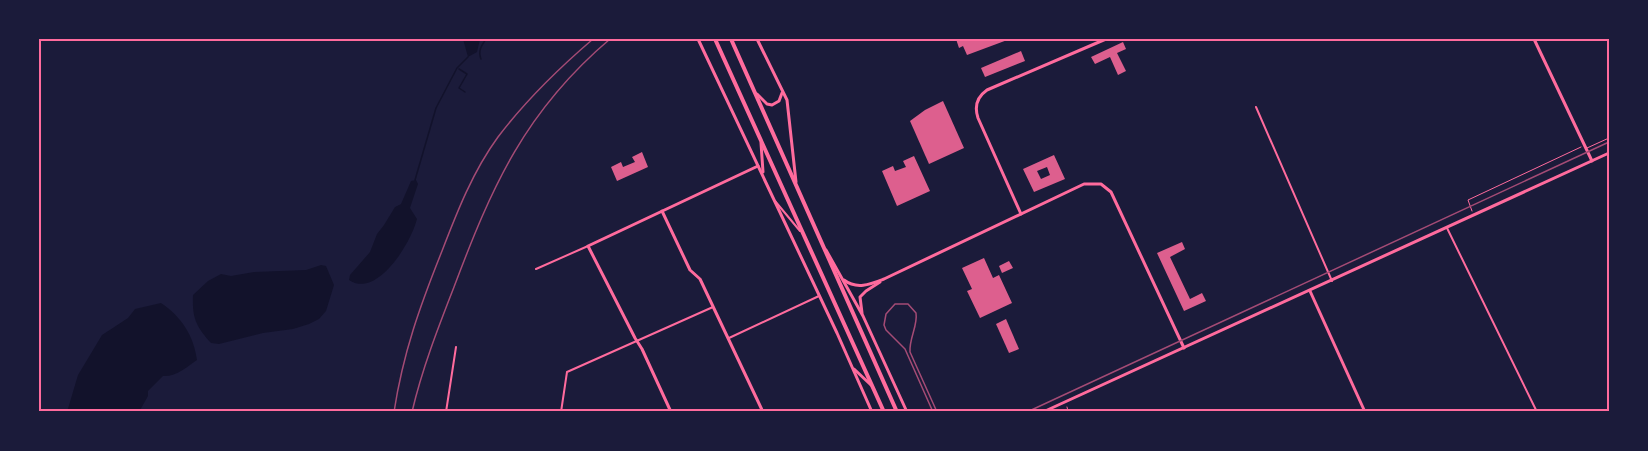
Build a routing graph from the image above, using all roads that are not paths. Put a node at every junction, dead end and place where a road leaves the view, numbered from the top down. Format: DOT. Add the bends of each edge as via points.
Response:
graph roads {
  1 [pos="698,39"];
  2 [pos="715,39"];
  3 [pos="731,39"];
  4 [pos="757,39"];
  5 [pos="1106,39"];
  6 [pos="1534,39"];
  7 [pos="782,91"];
  8 [pos="757,94"];
  9 [pos="1256,107"];
  10 [pos="760,135"];
  11 [pos="1609,138"];
  12 [pos="1585,147"];
  13 [pos="761,153"];
  14 [pos="1609,153"];
  15 [pos="753,156"];
  16 [pos="1592,161"];
  17 [pos="758,166"];
  18 [pos="764,180"];
  19 [pos="797,190"];
  20 [pos="772,196"];
  21 [pos="662,212"];
  22 [pos="1021,214"];
  23 [pos="1447,228"];
  24 [pos="802,234"];
  25 [pos="816,234"];
  26 [pos="588,246"];
  27 [pos="536,269"];
  28 [pos="884,279"];
  29 [pos="844,280"];
  30 [pos="1332,281"];
  31 [pos="1310,291"];
  32 [pos="819,296"];
  33 [pos="713,307"];
  34 [pos="863,316"];
  35 [pos="728,338"];
  36 [pos="636,341"];
  37 [pos="456,347"];
  38 [pos="1185,348"];
  39 [pos="851,366"];
  40 [pos="872,386"];
  41 [pos="446,412"];
  42 [pos="561,412"];
  43 [pos="671,412"];
  44 [pos="763,412"];
  45 [pos="872,412"];
  46 [pos="884,412"];
  47 [pos="897,412"];
  48 [pos="907,412"];
  49 [pos="1043,412"];
  50 [pos="1365,412"];
  51 [pos="1537,412"];
  1 -- 15 [label="street"];
  2 -- 10 [label="main road"];
  3 -- 8 [label="main road"];
  4 -- 7 [label="street"];
  5 -- 22 [label="street" via="987,90 979,98 978,118"];
  6 -- 12 [label="street"];
  7 -- 8 [label="street" via="779,101 772,105"];
  7 -- 19 [label="street" via="788,105"];
  8 -- 19 [label="main road"];
  9 -- 30 [label="street"];
  10 -- 13 [label="street"];
  10 -- 24 [label="main road"];
  11 -- 12 [label="lane"];
  12 -- 16 [label="street"];
  13 -- 15 [label="street" via="759,157"];
  13 -- 18 [label="street"];
  14 -- 16 [label="street"];
  15 -- 17 [label="street"];
  16 -- 23 [label="street"];
  17 -- 18 [label="street"];
  17 -- 21 [label="street"];
  18 -- 20 [label="street"];
  19 -- 25 [label="main road"];
  20 -- 24 [label="street"];
  20 -- 32 [label="street"];
  21 -- 26 [label="street"];
  21 -- 33 [label="street"];
  22 -- 28 [label="street"];
  22 -- 38 [label="street" via="1084,184 1104,185"];
  23 -- 30 [label="street"];
  23 -- 51 [label="street"];
  24 -- 40 [label="main road"];
  25 -- 29 [label="street"];
  25 -- 47 [label="main road"];
  26 -- 27 [label="street"];
  26 -- 36 [label="street"];
  28 -- 29 [label="street" via="862,286"];
  28 -- 34 [label="street" via="860,297"];
  29 -- 34 [label="street"];
  30 -- 31 [label="street"];
  31 -- 38 [label="street"];
  31 -- 50 [label="street"];
  32 -- 35 [label="street"];
  32 -- 39 [label="street"];
  33 -- 35 [label="street"];
  33 -- 36 [label="street"];
  34 -- 48 [label="street"];
  35 -- 44 [label="street"];
  36 -- 42 [label="street" via="567,372"];
  36 -- 43 [label="street"];
  37 -- 41 [label="street"];
  38 -- 49 [label="street"];
  39 -- 40 [label="street"];
  39 -- 45 [label="street"];
  40 -- 46 [label="main road"];
}
